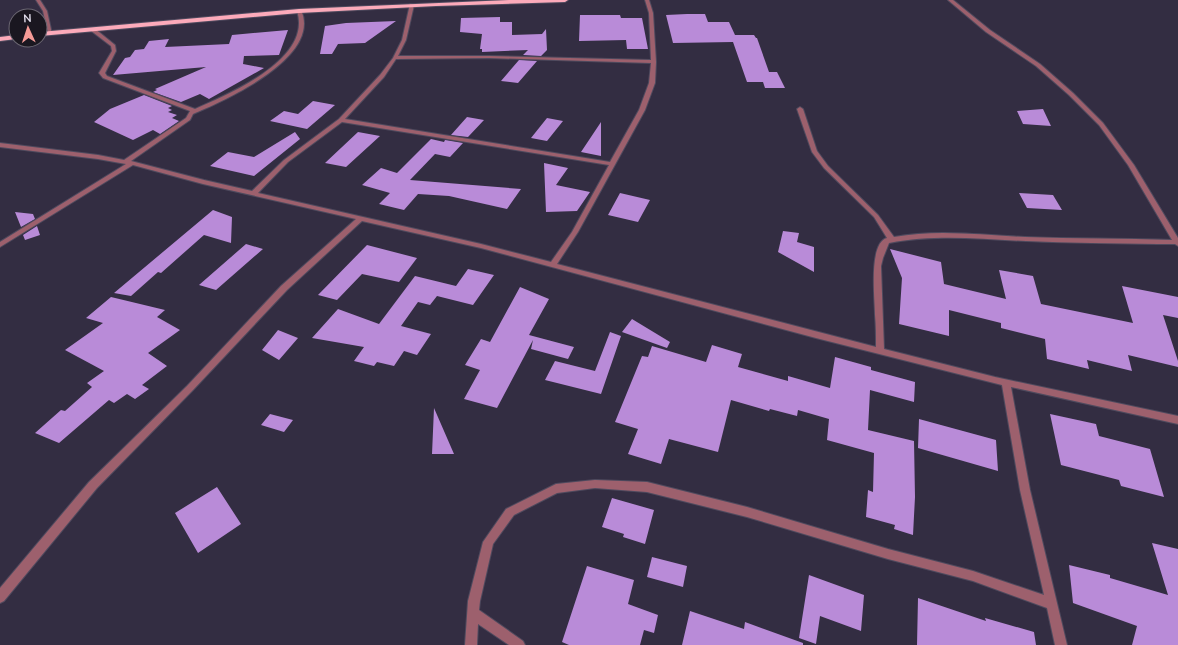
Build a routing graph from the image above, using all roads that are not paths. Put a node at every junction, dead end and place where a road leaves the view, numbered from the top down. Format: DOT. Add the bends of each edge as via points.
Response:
graph roads {
  1 [pos="38,0"];
  2 [pos="566,0"];
  3 [pos="647,0"];
  4 [pos="950,0"];
  5 [pos="436,2"];
  6 [pos="412,5"];
  7 [pos="299,11"];
  8 [pos="92,29"];
  9 [pos="50,32"];
  10 [pos="395,58"];
  11 [pos="654,62"];
  12 [pos="800,109"];
  13 [pos="192,114"];
  14 [pos="341,120"];
  15 [pos="0,145"];
  16 [pos="129,163"];
  17 [pos="612,164"];
  18 [pos="253,194"];
  19 [pos="361,218"];
  20 [pos="892,240"];
  21 [pos="1178,243"];
  22 [pos="0,245"];
  23 [pos="553,264"];
  24 [pos="880,351"];
  25 [pos="1006,382"];
  26 [pos="1178,420"];
  27 [pos="0,597"];
  28 [pos="1052,604"];
  29 [pos="473,613"];
  30 [pos="471,645"];
  31 [pos="519,645"];
  32 [pos="1061,645"];
  1 -- 9 [label="street" via="45,11"];
  2 -- 5 [label="highway"];
  3 -- 11 [label="street" via="651,13"];
  4 -- 21 [label="street" via="988,31 1038,65 1101,124 1131,166"];
  5 -- 6 [label="highway"];
  6 -- 7 [label="highway"];
  6 -- 10 [label="street" via="404,40"];
  7 -- 8 [label="highway"];
  7 -- 13 [label="street" via="302,23 300,36 280,62 246,86"];
  8 -- 9 [label="highway"];
  8 -- 13 [label="street" via="113,45 114,51 102,73 105,77 188,107 193,110"];
  10 -- 11 [label="street" via="490,57"];
  10 -- 14 [label="street" via="382,76"];
  11 -- 17 [label="street" via="652,83 642,110"];
  12 -- 20 [label="street" via="814,151 826,167 876,216"];
  13 -- 16 [label="street"];
  14 -- 17 [label="street"];
  14 -- 18 [label="street" via="286,161"];
  15 -- 16 [label="street"];
  16 -- 18 [label="street"];
  16 -- 22 [label="street"];
  17 -- 23 [label="street" via="575,232"];
  18 -- 19 [label="street"];
  19 -- 23 [label="street"];
  19 -- 27 [label="street" via="284,288 94,485"];
  20 -- 21 [label="street" via="904,236 950,235"];
  20 -- 24 [label="street" via="886,241 879,254 876,272"];
  23 -- 24 [label="street"];
  24 -- 25 [label="street"];
  25 -- 26 [label="street"];
  25 -- 28 [label="street" via="1025,490"];
  28 -- 29 [label="street" via="973,576 747,512 647,486 595,484 556,489 510,512 488,542"];
  28 -- 32 [label="street"];
  29 -- 30 [label="street"];
  29 -- 31 [label="street"];
}
